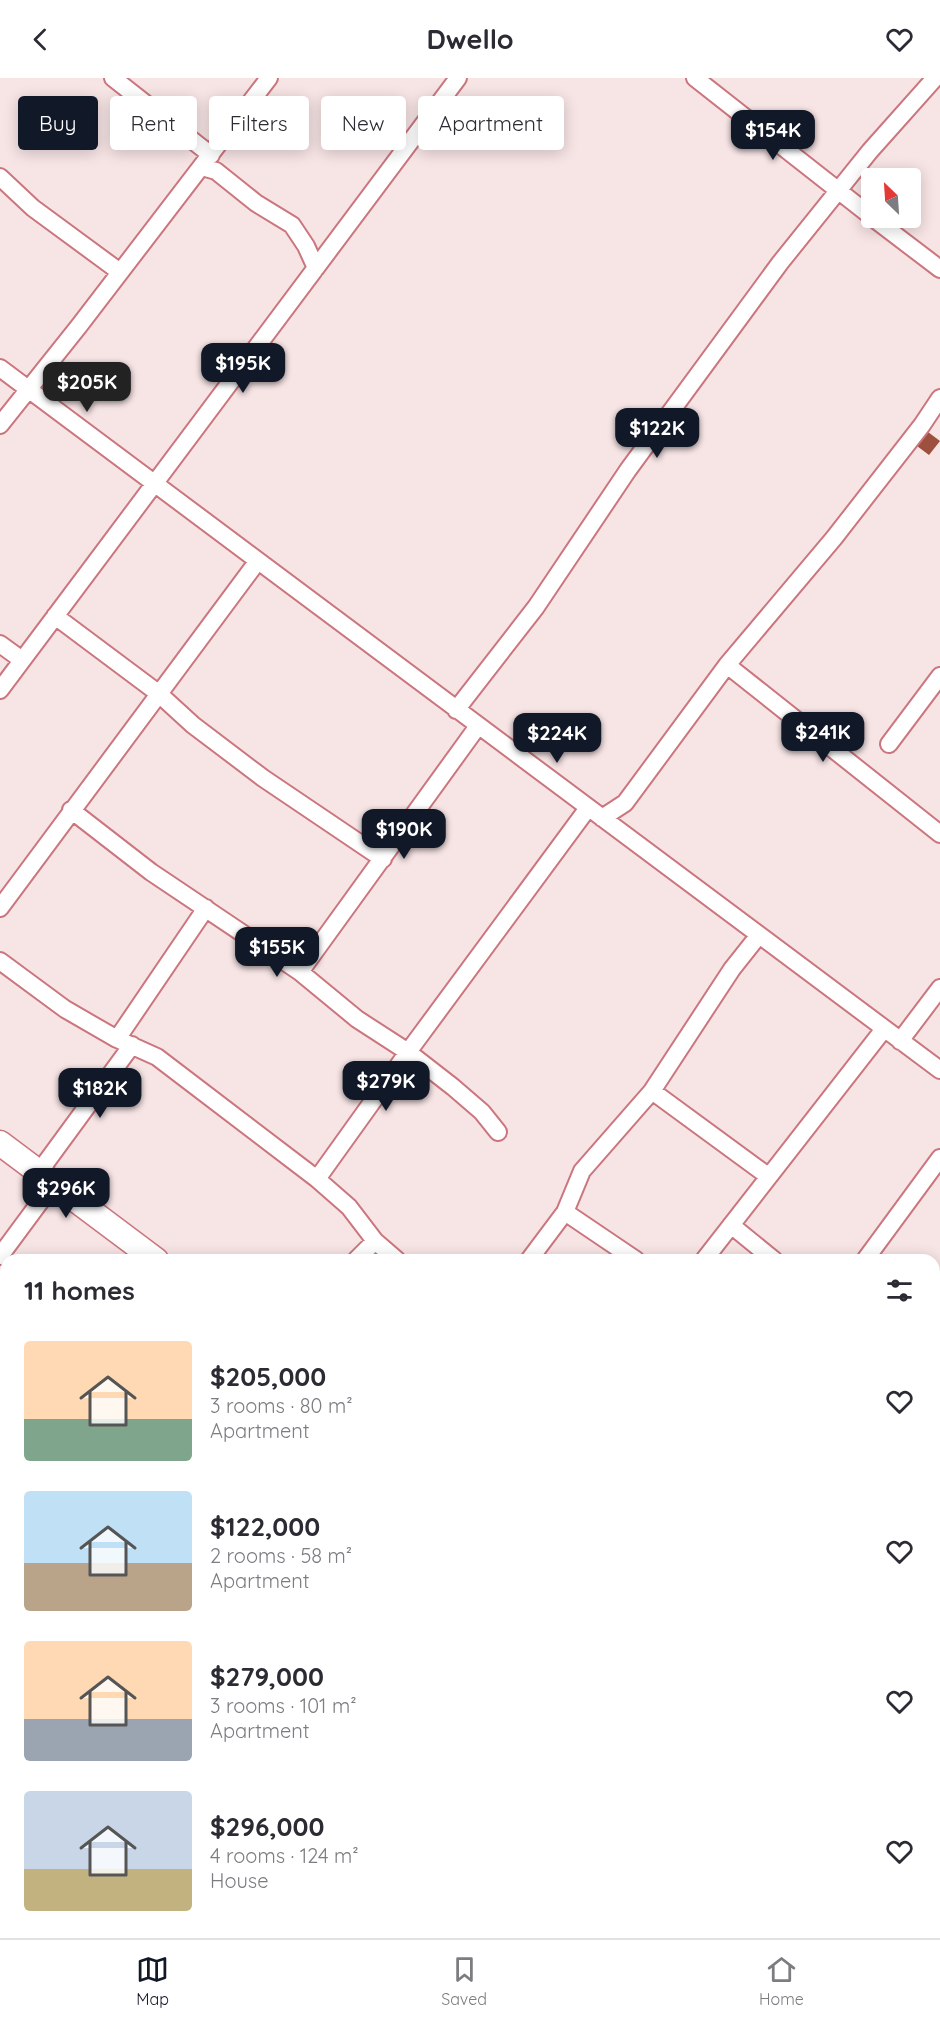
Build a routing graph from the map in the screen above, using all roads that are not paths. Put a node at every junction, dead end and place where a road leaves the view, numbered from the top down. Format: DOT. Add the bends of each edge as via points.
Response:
graph roads {
  1 [pos="113,78"];
  2 [pos="269,78"];
  3 [pos="458,78"];
  4 [pos="695,78"];
  5 [pos="935,78"];
  6 [pos="206,161"];
  7 [pos="0,177"];
  8 [pos="839,192"];
  9 [pos="861,209"];
  10 [pos="886,228"];
  11 [pos="316,268"];
  12 [pos="940,269"];
  13 [pos="120,272"];
  14 [pos="0,368"];
  15 [pos="28,389"];
  16 [pos="940,399"];
  17 [pos="0,425"];
  18 [pos="154,485"];
  19 [pos="257,562"];
  20 [pos="56,616"];
  21 [pos="0,644"];
  22 [pos="22,660"];
  23 [pos="727,665"];
  24 [pos="940,676"];
  25 [pos="0,690"];
  26 [pos="158,693"];
  27 [pos="456,710"];
  28 [pos="478,726"];
  29 [pos="888,744"];
  30 [pos="625,803"];
  31 [pos="71,810"];
  32 [pos="595,813"];
  33 [pos="940,834"];
  34 [pos="626,836"];
  35 [pos="383,860"];
  36 [pos="0,908"];
  37 [pos="206,908"];
  38 [pos="759,935"];
  39 [pos="0,961"];
  40 [pos="300,972"];
  41 [pos="940,988"];
  42 [pos="884,1029"];
  43 [pos="900,1041"];
  44 [pos="124,1042"];
  45 [pos="408,1052"];
  46 [pos="940,1071"];
  47 [pos="652,1091"];
  48 [pos="498,1132"];
  49 [pos="0,1143"];
  50 [pos="940,1158"];
  51 [pos="768,1176"];
  52 [pos="47,1178"];
  53 [pos="317,1179"];
  54 [pos="565,1212"];
  55 [pos="731,1225"];
  56 [pos="375,1241"];
  57 [pos="1,1254"];
  58 [pos="148,1254"];
  59 [pos="362,1254"];
  60 [pos="390,1254"];
  61 [pos="534,1254"];
  62 [pos="627,1254"];
  63 [pos="709,1254"];
  64 [pos="767,1254"];
  65 [pos="869,1254"];
  1 -- 6 [label="street"];
  2 -- 6 [label="street"];
  3 -- 11 [label="street"];
  4 -- 8 [label="street"];
  5 -- 8 [label="street"];
  6 -- 11 [label="street" via="256,203 292,225"];
  6 -- 13 [label="street"];
  7 -- 13 [label="street" via="33,208"];
  8 -- 9 [label="street"];
  8 -- 27 [label="street" via="780,263 683,394 536,607"];
  10 -- 12 [label="street"];
  11 -- 18 [label="street"];
  13 -- 15 [label="street"];
  14 -- 15 [label="street"];
  15 -- 17 [label="street"];
  15 -- 18 [label="street"];
  16 -- 23 [label="street" via="834,538"];
  18 -- 19 [label="street"];
  18 -- 20 [label="street"];
  19 -- 26 [label="street"];
  19 -- 27 [label="street"];
  20 -- 22 [label="street"];
  20 -- 26 [label="street"];
  21 -- 22 [label="street"];
  22 -- 25 [label="street"];
  23 -- 30 [label="street"];
  23 -- 33 [label="street"];
  24 -- 29 [label="street"];
  26 -- 31 [label="street"];
  26 -- 35 [label="street" via="263,778"];
  27 -- 28 [label="street"];
  28 -- 32 [label="street"];
  28 -- 35 [label="street"];
  30 -- 32 [label="street"];
  30 -- 34 [label="street"];
  31 -- 36 [label="street"];
  31 -- 37 [label="street" via="151,872"];
  32 -- 34 [label="street"];
  32 -- 45 [label="street"];
  34 -- 38 [label="street"];
  35 -- 40 [label="street"];
  37 -- 40 [label="street"];
  37 -- 44 [label="street"];
  38 -- 42 [label="street"];
  38 -- 47 [label="street" via="732,969"];
  39 -- 44 [label="street" via="65,1009"];
  40 -- 45 [label="street" via="357,1019"];
  41 -- 43 [label="street"];
  42 -- 43 [label="street"];
  42 -- 51 [label="street"];
  43 -- 46 [label="street"];
  44 -- 52 [label="street"];
  44 -- 53 [label="street" via="157,1057"];
  45 -- 48 [label="street" via="482,1112"];
  45 -- 53 [label="street"];
  47 -- 51 [label="street"];
  47 -- 54 [label="street" via="582,1171"];
  49 -- 52 [label="street"];
  50 -- 65 [label="street"];
  51 -- 55 [label="street"];
  52 -- 57 [label="street"];
  52 -- 58 [label="street"];
  53 -- 56 [label="street" via="349,1208"];
  54 -- 61 [label="street"];
  54 -- 62 [label="street"];
  55 -- 63 [label="street"];
  55 -- 64 [label="street"];
  56 -- 59 [label="street"];
  56 -- 60 [label="street"];
}
